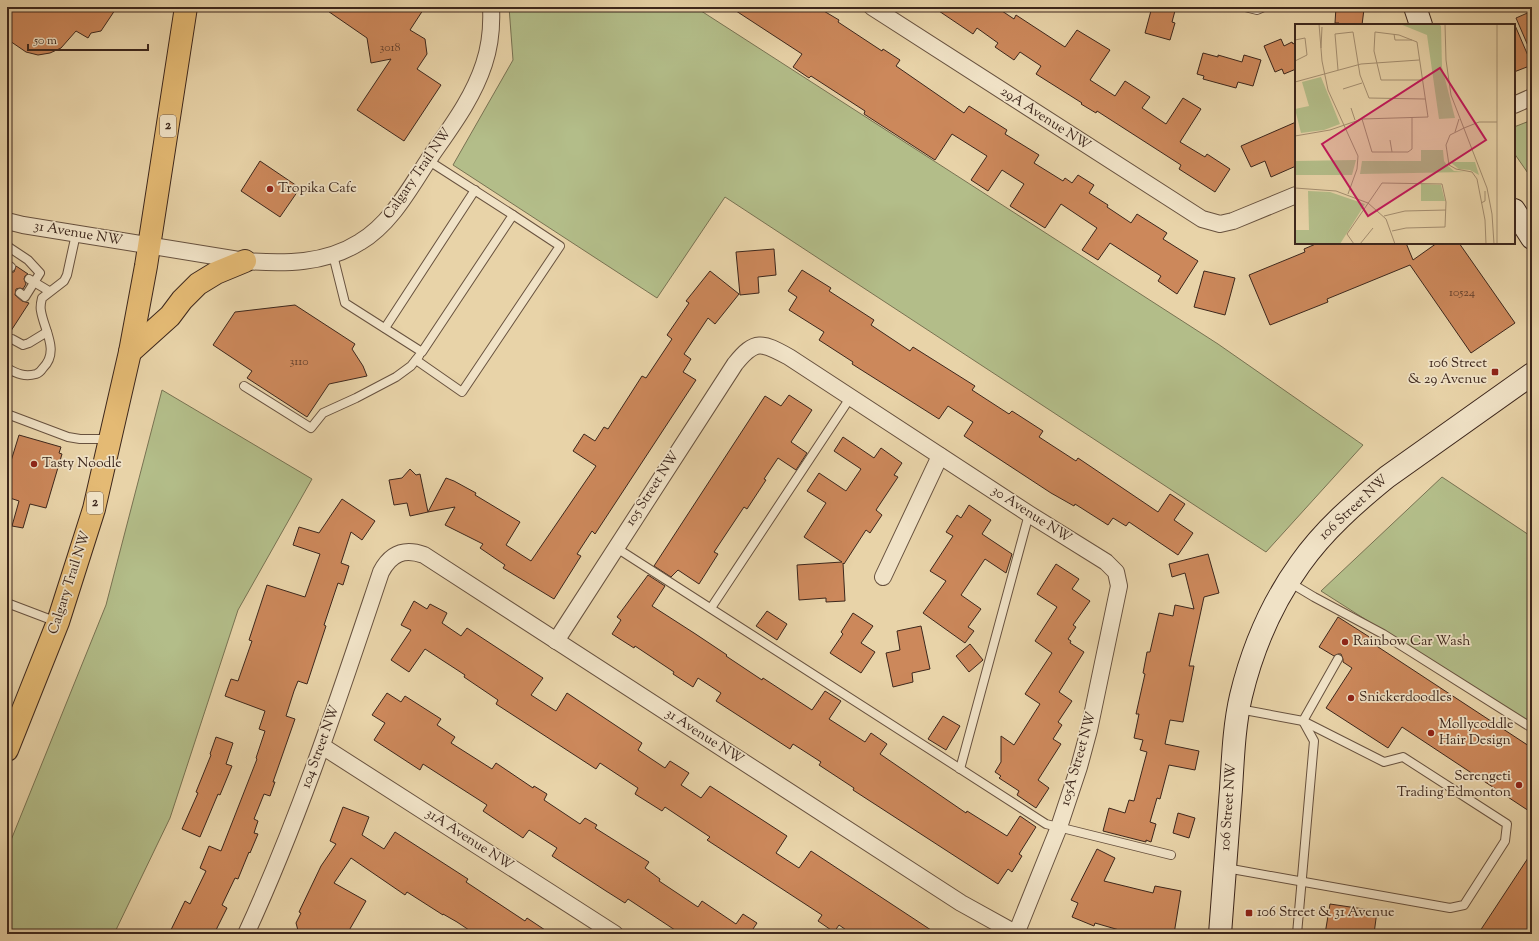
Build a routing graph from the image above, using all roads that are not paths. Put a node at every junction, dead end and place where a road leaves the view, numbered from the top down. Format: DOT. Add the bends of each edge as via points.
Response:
graph roads {
  1 [pos="186,7"];
  2 [pos="491,7"];
  3 [pos="872,7"];
  4 [pos="1245,7"];
  5 [pos="1264,7"];
  6 [pos="1415,7"];
  7 [pos="1421,24"];
  8 [pos="1532,97"];
  9 [pos="1515,105"];
  10 [pos="428,160"];
  11 [pos="475,190"];
  12 [pos="1295,195"];
  13 [pos="1515,212"];
  14 [pos="513,215"];
  15 [pos="7,221"];
  16 [pos="76,234"];
  17 [pos="1532,238"];
  18 [pos="7,246"];
  19 [pos="149,246"];
  20 [pos="332,255"];
  21 [pos="245,261"];
  22 [pos="32,281"];
  23 [pos="49,291"];
  24 [pos="20,293"];
  25 [pos="385,328"];
  26 [pos="47,332"];
  27 [pos="12,339"];
  28 [pos="758,345"];
  29 [pos="130,352"];
  30 [pos="422,352"];
  31 [pos="416,360"];
  32 [pos="7,368"];
  33 [pos="1532,374"];
  34 [pos="244,386"];
  35 [pos="850,398"];
  36 [pos="7,414"];
  37 [pos="110,439"];
  38 [pos="940,456"];
  39 [pos="1029,514"];
  40 [pos="615,547"];
  41 [pos="391,558"];
  42 [pos="883,576"];
  43 [pos="1118,577"];
  44 [pos="1288,581"];
  45 [pos="7,603"];
  46 [pos="711,608"];
  47 [pos="58,622"];
  48 [pos="556,641"];
  49 [pos="1338,659"];
  50 [pos="1238,709"];
  51 [pos="1303,721"];
  52 [pos="1532,728"];
  53 [pos="322,746"];
  54 [pos="7,750"];
  55 [pos="960,769"];
  56 [pos="1059,827"];
  57 [pos="1171,855"];
  58 [pos="1225,868"];
  59 [pos="1300,882"];
  60 [pos="246,934"];
  61 [pos="615,934"];
  62 [pos="1016,934"];
  63 [pos="1220,934"];
  64 [pos="1297,934"];
  1 -- 19 [label="highway, Calgary Trail NW / 2"];
  2 -- 10 [label="street, Calgary Trail NW" via="488,47 478,80 456,119"];
  3 -- 12 [label="street, 29A Avenue NW" via="1194,215 1220,224 1245,217"];
  4 -- 5 [label="lane" via="1257,10"];
  6 -- 7 [label="street"];
  8 -- 9 [label="street"];
  10 -- 11 [label="lane"];
  10 -- 20 [label="street, Calgary Trail NW" via="406,195 376,230 361,242"];
  11 -- 14 [label="lane"];
  11 -- 25 [label="lane"];
  13 -- 17 [label="street"];
  14 -- 30 [label="lane"];
  14 -- 31 [label="lane" via="560,246 462,392"];
  15 -- 16 [label="street, 31 Avenue NW"];
  16 -- 19 [label="street, 31 Avenue NW"];
  16 -- 23 [label="lane" via="67,275 64,281"];
  18 -- 22 [label="lane" via="28,260 40,273"];
  19 -- 21 [label="street, Calgary Trail NW"];
  19 -- 29 [label="highway, Calgary Trail NW / 2"];
  20 -- 21 [label="street, Calgary Trail NW" via="304,262"];
  20 -- 25 [label="lane" via="345,303"];
  21 -- 29 [label="highway" via="198,284 170,316"];
  22 -- 23 [label="lane"];
  22 -- 24 [label="lane" via="25,297"];
  23 -- 26 [label="lane" via="42,298 40,309"];
  25 -- 30 [label="lane"];
  26 -- 27 [label="lane" via="23,345"];
  26 -- 32 [label="lane" via="51,356 39,373 28,376 16,374"];
  28 -- 35 [label="street, 30 Avenue NW" via="778,351"];
  28 -- 40 [label="street, 105 Street NW" via="750,348 735,364"];
  29 -- 37 [label="highway, Calgary Trail NW / 2"];
  30 -- 31 [label="lane"];
  31 -- 34 [label="lane" via="396,377 323,412 311,428"];
  33 -- 44 [label="street, 106 Street NW" via="1371,489 1317,542"];
  35 -- 38 [label="street, 30 Avenue NW"];
  35 -- 46 [label="lane"];
  36 -- 37 [label="lane" via="68,437"];
  37 -- 47 [label="highway, Calgary Trail NW / 2" via="94,509"];
  38 -- 39 [label="street, 30 Avenue NW"];
  38 -- 42 [label="street"];
  39 -- 43 [label="street, 30 Avenue NW" via="1106,562"];
  39 -- 55 [label="lane"];
  40 -- 46 [label="lane"];
  40 -- 48 [label="street, 105 Street NW"];
  41 -- 48 [label="street, 31 Avenue NW" via="408,552 424,555"];
  41 -- 53 [label="street, 104 Street NW" via="381,572"];
  43 -- 56 [label="street, 105A Street NW" via="1119,586 1089,730"];
  44 -- 50 [label="street, 106 Street NW" via="1256,646"];
  44 -- 52 [label="lane" via="1358,625 1383,634"];
  45 -- 47 [label="lane"];
  46 -- 55 [label="lane"];
  47 -- 54 [label="highway, Calgary Trail NW / 2"];
  48 -- 62 [label="street, 31 Avenue NW" via="961,903"];
  49 -- 51 [label="lane"];
  50 -- 51 [label="lane"];
  50 -- 58 [label="street, 106 Street NW"];
  51 -- 59 [label="lane" via="1314,741"];
  51 -- 59 [label="lane" via="1384,762 1403,756 1506,824 1505,841 1464,905 1450,908"];
  53 -- 60 [label="street, 104 Street NW" via="280,856"];
  53 -- 61 [label="street, 31A Avenue NW"];
  55 -- 56 [label="lane" via="1046,824"];
  56 -- 57 [label="lane"];
  56 -- 62 [label="street, 105A Street NW"];
  58 -- 59 [label="lane"];
  58 -- 63 [label="street, 106 Street NW"];
  59 -- 64 [label="lane"];
}
